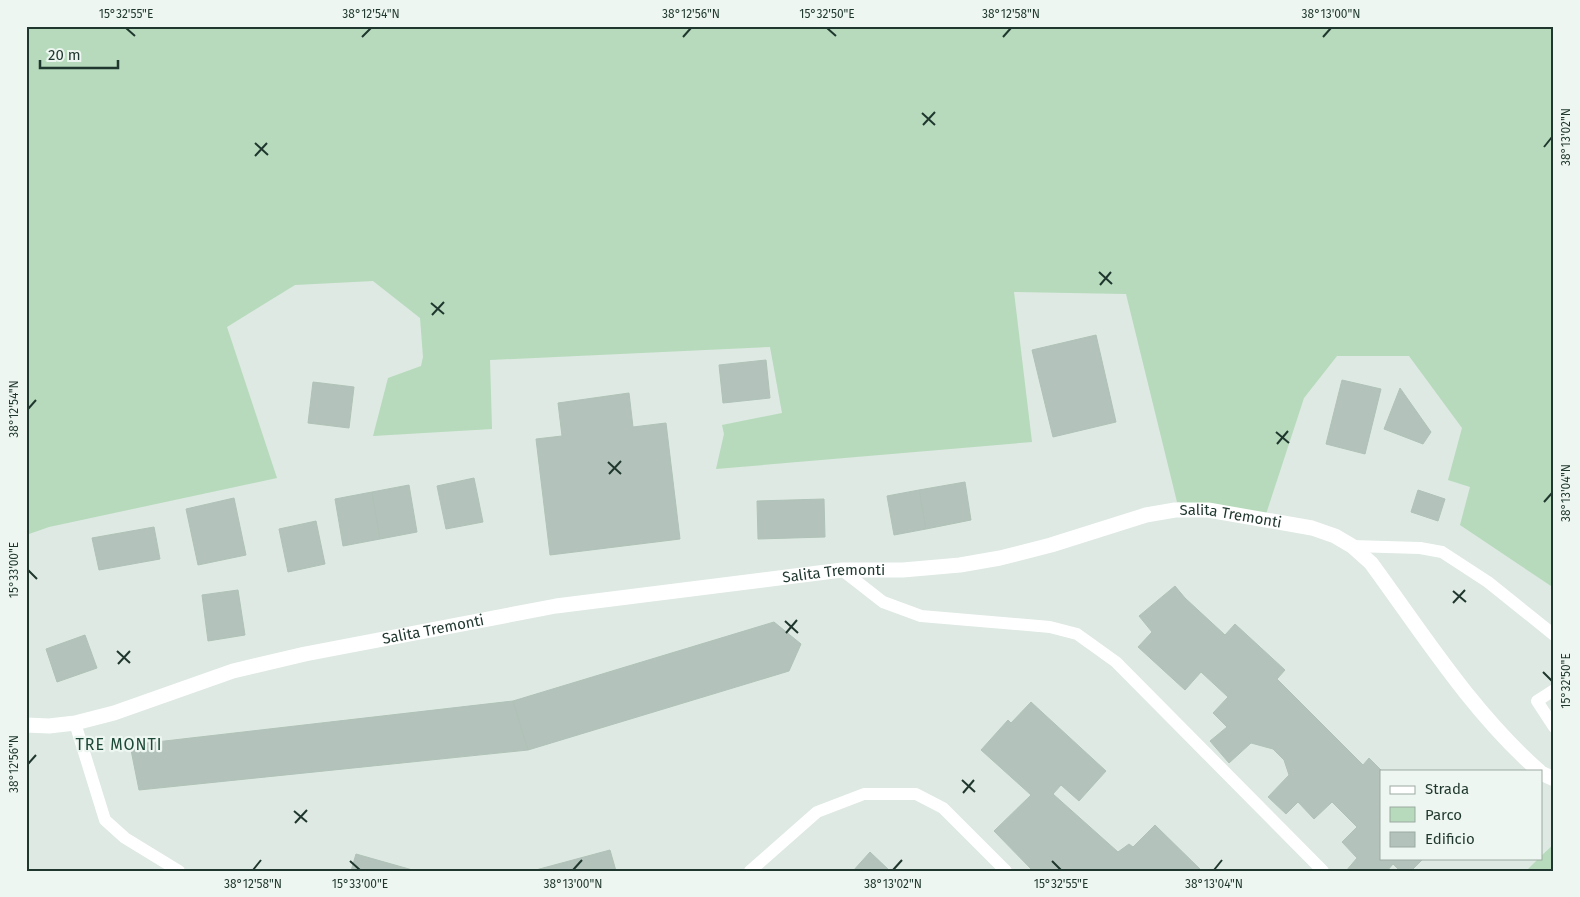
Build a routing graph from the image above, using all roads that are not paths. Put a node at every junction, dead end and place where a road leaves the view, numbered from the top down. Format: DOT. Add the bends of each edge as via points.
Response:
graph roads {
  1 [pos="1352,546"];
  2 [pos="842,570"];
  3 [pos="1554,635"];
  4 [pos="1554,690"];
  5 [pos="75,723"];
  6 [pos="26,725"];
  7 [pos="1554,727"];
  8 [pos="1538,770"];
  9 [pos="1542,773"];
  10 [pos="1554,779"];
  11 [pos="179,871"];
  12 [pos="750,871"];
  13 [pos="1006,871"];
  14 [pos="1322,871"];
  1 -- 2 [label="street, Salita Tremonti" via="1312,528 1208,510 1174,510 1146,515 1000,558 903,570"];
  1 -- 3 [label="lane" via="1420,548 1442,552 1488,582"];
  1 -- 8 [label="street, Salita Tremonti" via="1371,563 1468,697 1515,750"];
  2 -- 5 [label="street, Salita Tremonti" via="556,606 305,654 233,671 114,713"];
  2 -- 14 [label="lane" via="884,602 921,616 1050,627 1077,634 1116,662"];
  4 -- 7 [label="lane" via="1537,701"];
  5 -- 6 [label="street, Salita Tremonti"];
  5 -- 11 [label="lane" via="105,820 126,838"];
  9 -- 10 [label="street, Salita Tremonti"];
  12 -- 13 [label="lane" via="817,812 864,794 916,794 943,808"];
}
